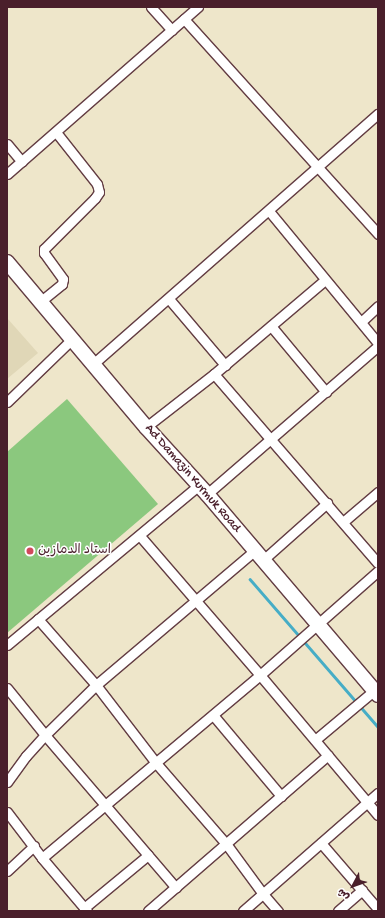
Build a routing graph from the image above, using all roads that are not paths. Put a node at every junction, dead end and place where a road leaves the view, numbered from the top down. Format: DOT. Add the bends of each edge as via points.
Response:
graph roads {
  1 [pos="151,7"];
  2 [pos="198,7"];
  3 [pos="184,19"];
  4 [pos="172,30"];
  5 [pos="377,118"];
  6 [pos="56,132"];
  7 [pos="7,144"];
  8 [pos="22,162"];
  9 [pos="319,167"];
  10 [pos="7,174"];
  11 [pos="269,211"];
  12 [pos="378,234"];
  13 [pos="7,262"];
  14 [pos="325,280"];
  15 [pos="169,299"];
  16 [pos="41,301"];
  17 [pos="378,306"];
  18 [pos="361,322"];
  19 [pos="271,326"];
  20 [pos="72,339"];
  21 [pos="378,345"];
  22 [pos="93,364"];
  23 [pos="225,365"];
  24 [pos="214,374"];
  25 [pos="326,392"];
  26 [pos="7,402"];
  27 [pos="146,427"];
  28 [pos="270,439"];
  29 [pos="203,490"];
  30 [pos="378,492"];
  31 [pos="327,503"];
  32 [pos="343,522"];
  33 [pos="140,536"];
  34 [pos="259,555"];
  35 [pos="378,563"];
  36 [pos="378,571"];
  37 [pos="196,601"];
  38 [pos="38,619"];
  39 [pos="317,624"];
  40 [pos="7,645"];
  41 [pos="260,675"];
  42 [pos="96,685"];
  43 [pos="7,688"];
  44 [pos="377,690"];
  45 [pos="213,715"];
  46 [pos="45,735"];
  47 [pos="315,740"];
  48 [pos="328,755"];
  49 [pos="156,763"];
  50 [pos="7,782"];
  51 [pos="378,793"];
  52 [pos="281,796"];
  53 [pos="368,803"];
  54 [pos="107,805"];
  55 [pos="7,812"];
  56 [pos="378,815"];
  57 [pos="321,843"];
  58 [pos="227,845"];
  59 [pos="34,846"];
  60 [pos="148,855"];
  61 [pos="42,858"];
  62 [pos="7,871"];
  63 [pos="176,888"];
  64 [pos="362,890"];
  65 [pos="263,894"];
  66 [pos="86,909"];
  67 [pos="378,909"];
  68 [pos="148,911"];
  69 [pos="243,911"];
  70 [pos="278,911"];
  71 [pos="338,911"];
  1 -- 4 [label="street"];
  2 -- 3 [label="street"];
  3 -- 4 [label="street"];
  3 -- 9 [label="street"];
  4 -- 6 [label="street"];
  5 -- 9 [label="street"];
  6 -- 8 [label="street"];
  6 -- 16 [label="street" via="97,184 99,192 44,249 44,253 63,279 62,284"];
  7 -- 8 [label="street"];
  8 -- 10 [label="street"];
  9 -- 11 [label="street"];
  9 -- 12 [label="street"];
  11 -- 14 [label="street"];
  11 -- 15 [label="street"];
  13 -- 16 [label="highway, Ad Damazin Kurmuk Road"];
  14 -- 18 [label="street"];
  14 -- 19 [label="street"];
  15 -- 22 [label="street"];
  15 -- 23 [label="street"];
  16 -- 20 [label="highway, Ad Damazin Kurmuk Road"];
  17 -- 18 [label="street"];
  18 -- 21 [label="street"];
  19 -- 23 [label="street"];
  19 -- 25 [label="street"];
  20 -- 22 [label="highway, Ad Damazin Kurmuk Road"];
  20 -- 26 [label="street"];
  21 -- 25 [label="street"];
  22 -- 27 [label="highway, Ad Damazin Kurmuk Road"];
  23 -- 24 [label="street"];
  24 -- 27 [label="street"];
  24 -- 28 [label="street"];
  25 -- 28 [label="street"];
  27 -- 29 [label="highway, Ad Damazin Kurmuk Road"];
  28 -- 29 [label="street"];
  28 -- 31 [label="street"];
  29 -- 33 [label="street"];
  29 -- 34 [label="highway, Ad Damazin Kurmuk Road"];
  30 -- 32 [label="street"];
  31 -- 32 [label="street"];
  31 -- 34 [label="street"];
  32 -- 35 [label="street"];
  33 -- 37 [label="street"];
  33 -- 38 [label="street"];
  34 -- 37 [label="street"];
  34 -- 39 [label="highway, Ad Damazin Kurmuk Road"];
  36 -- 39 [label="street"];
  37 -- 41 [label="street"];
  37 -- 42 [label="street"];
  38 -- 40 [label="street"];
  38 -- 42 [label="street"];
  39 -- 41 [label="street"];
  39 -- 44 [label="highway, Ad Damazin Kurmuk Road"];
  41 -- 45 [label="street"];
  41 -- 47 [label="street"];
  42 -- 46 [label="street"];
  42 -- 49 [label="street"];
  43 -- 46 [label="street"];
  44 -- 47 [label="street"];
  45 -- 49 [label="street"];
  45 -- 52 [label="street"];
  46 -- 50 [label="street"];
  46 -- 54 [label="street"];
  47 -- 48 [label="street"];
  48 -- 52 [label="street"];
  48 -- 53 [label="street"];
  49 -- 54 [label="street"];
  49 -- 58 [label="street"];
  51 -- 53 [label="street"];
  52 -- 58 [label="street"];
  53 -- 56 [label="street"];
  53 -- 57 [label="street"];
  54 -- 60 [label="street"];
  54 -- 61 [label="street"];
  55 -- 59 [label="street"];
  57 -- 64 [label="street"];
  57 -- 65 [label="street"];
  58 -- 63 [label="street"];
  58 -- 65 [label="street"];
  59 -- 61 [label="street"];
  59 -- 62 [label="street"];
  60 -- 63 [label="street"];
  60 -- 66 [label="street"];
  61 -- 66 [label="street"];
  63 -- 68 [label="street"];
  64 -- 67 [label="street"];
  64 -- 71 [label="street"];
  65 -- 69 [label="street"];
  65 -- 70 [label="street"];
}
